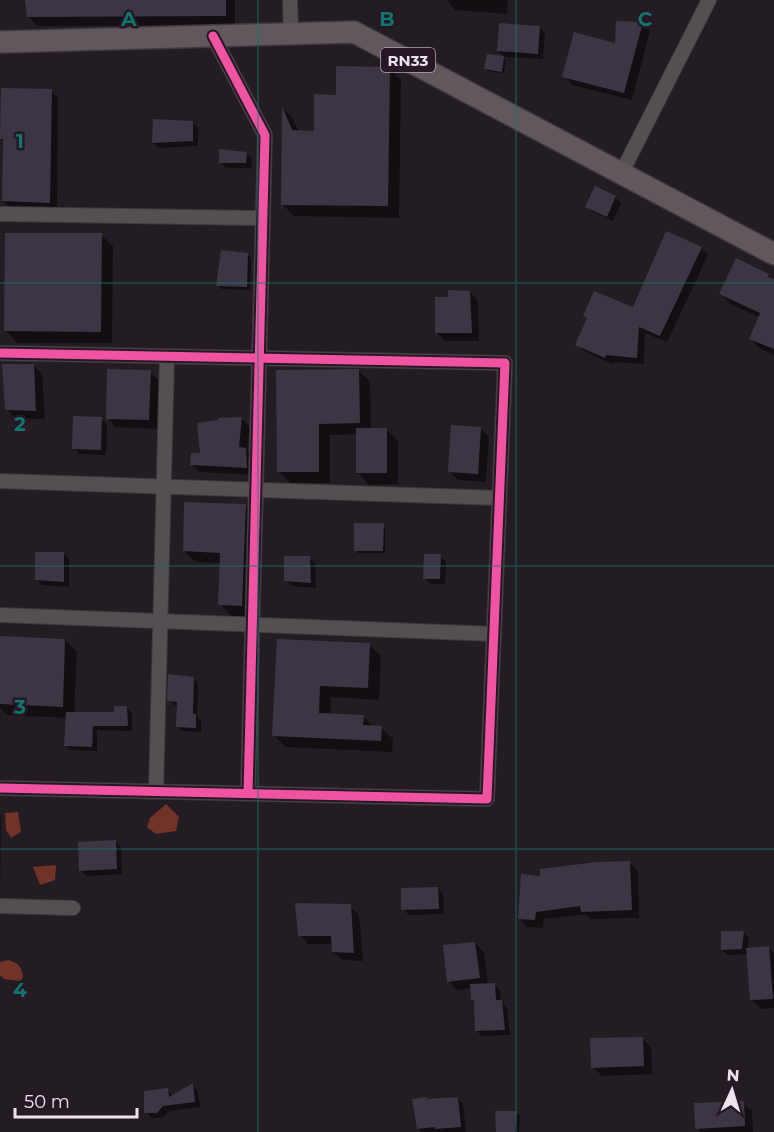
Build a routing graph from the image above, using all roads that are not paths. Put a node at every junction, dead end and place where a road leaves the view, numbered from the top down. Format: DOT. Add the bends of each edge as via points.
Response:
graph roads {
  1 [pos="290,0"];
  2 [pos="709,0"];
  3 [pos="291,33"];
  4 [pos="213,36"];
  5 [pos="0,42"];
  6 [pos="622,172"];
  7 [pos="0,214"];
  8 [pos="263,218"];
  9 [pos="774,254"];
  10 [pos="0,353"];
  11 [pos="167,357"];
  12 [pos="260,358"];
  13 [pos="0,481"];
  14 [pos="164,487"];
  15 [pos="256,490"];
  16 [pos="500,498"];
  17 [pos="0,615"];
  18 [pos="160,621"];
  19 [pos="252,625"];
  20 [pos="494,634"];
  21 [pos="0,788"];
  22 [pos="156,791"];
  23 [pos="248,793"];
  24 [pos="0,906"];
  25 [pos="73,908"];
  1 -- 3 [label="street"];
  2 -- 6 [label="street"];
  3 -- 4 [label="main road, RN33"];
  3 -- 6 [label="main road, RN33" via="354,32"];
  4 -- 5 [label="main road, RN33"];
  4 -- 8 [label="street" via="265,135"];
  6 -- 9 [label="main road, RN33"];
  7 -- 8 [label="street"];
  8 -- 12 [label="street"];
  10 -- 11 [label="street"];
  11 -- 12 [label="street"];
  11 -- 14 [label="street"];
  12 -- 15 [label="street"];
  12 -- 16 [label="street" via="505,363"];
  13 -- 14 [label="street"];
  14 -- 15 [label="street"];
  14 -- 18 [label="street"];
  15 -- 16 [label="street"];
  15 -- 19 [label="street"];
  16 -- 20 [label="street"];
  17 -- 18 [label="street"];
  18 -- 19 [label="street"];
  18 -- 22 [label="street"];
  19 -- 20 [label="street"];
  19 -- 23 [label="street"];
  20 -- 23 [label="street" via="487,799"];
  21 -- 22 [label="street"];
  22 -- 23 [label="street"];
  24 -- 25 [label="street"];
}
